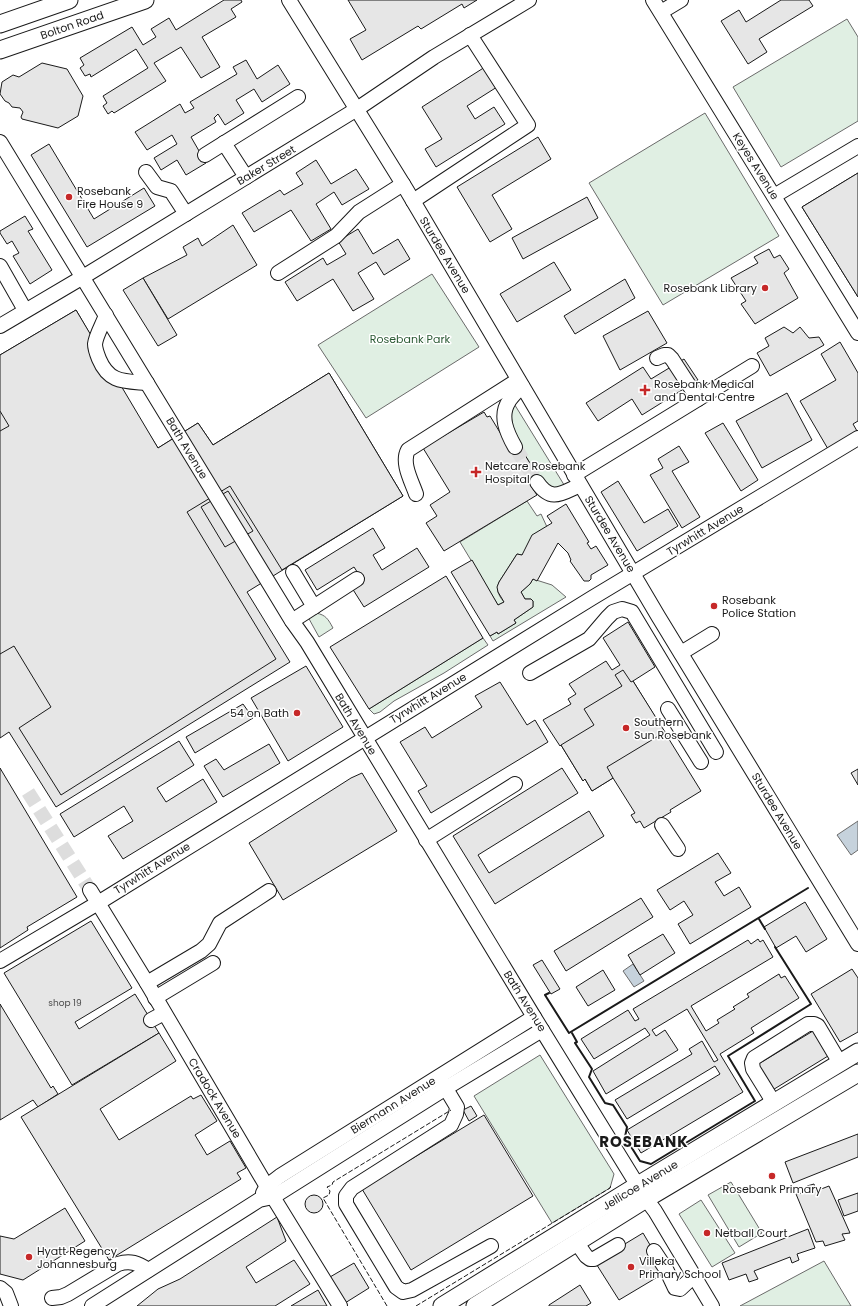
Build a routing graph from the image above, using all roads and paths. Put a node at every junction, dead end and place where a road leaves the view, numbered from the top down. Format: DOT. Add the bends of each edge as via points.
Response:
graph roads {
  1 [pos="69,0"];
  2 [pos="145,0"];
  3 [pos="289,0"];
  4 [pos="529,0"];
  5 [pos="653,0"];
  6 [pos="681,0"];
  7 [pos="661,12"];
  8 [pos="0,24"];
  9 [pos="470,35"];
  10 [pos="0,50"];
  11 [pos="298,97"];
  12 [pos="357,109"];
  13 [pos="0,142"];
  14 [pos="224,143"];
  15 [pos="858,146"];
  16 [pos="205,155"];
  17 [pos="146,172"];
  18 [pos="246,177"];
  19 [pos="403,184"];
  20 [pos="774,196"];
  21 [pos="413,201"];
  22 [pos="186,214"];
  23 [pos="0,266"];
  24 [pos="278,273"];
  25 [pos="82,277"];
  26 [pos="25,310"];
  27 [pos="106,315"];
  28 [pos="0,326"];
  29 [pos="858,333"];
  30 [pos="657,358"];
  31 [pos="752,366"];
  32 [pos="147,383"];
  33 [pos="520,383"];
  34 [pos="698,399"];
  35 [pos="858,438"];
  36 [pos="515,447"];
  37 [pos="577,480"];
  38 [pos="538,482"];
  39 [pos="416,494"];
  40 [pos="293,572"];
  41 [pos="633,573"];
  42 [pos="357,579"];
  43 [pos="314,607"];
  44 [pos="292,621"];
  45 [pos="712,634"];
  46 [pos="681,653"];
  47 [pos="530,673"];
  48 [pos="668,709"];
  49 [pos="364,738"];
  50 [pos="734,741"];
  51 [pos="716,752"];
  52 [pos="515,784"];
  53 [pos="662,825"];
  54 [pos="426,840"];
  55 [pos="678,849"];
  56 [pos="90,890"];
  57 [pos="269,891"];
  58 [pos="98,903"];
  59 [pos="858,944"];
  60 [pos="0,961"];
  61 [pos="213,963"];
  62 [pos="147,984"];
  63 [pos="155,998"];
  64 [pos="164,1013"];
  65 [pos="534,1017"];
  66 [pos="151,1020"];
  67 [pos="542,1030"];
  68 [pos="858,1052"];
  69 [pos="840,1063"];
  70 [pos="858,1073"];
  71 [pos="442,1083"];
  72 [pos="774,1103"];
  73 [pos="391,1106"];
  74 [pos="399,1118"];
  75 [pos="270,1191"];
  76 [pos="642,1192"];
  77 [pos="577,1243"];
  78 [pos="618,1245"];
  79 [pos="491,1246"];
  80 [pos="654,1251"];
  81 [pos="148,1270"];
  82 [pos="694,1276"];
  83 [pos="0,1288"];
  84 [pos="52,1298"];
  85 [pos="10,1306"];
  86 [pos="92,1306"];
  87 [pos="340,1306"];
  88 [pos="442,1306"];
  89 [pos="475,1306"];
  90 [pos="712,1306"];
  1 -- 8 [label="main road"];
  2 -- 10 [label="main road, Bolton Road"];
  3 -- 12 [label="street, Sturdee Avenue"];
  4 -- 9 [label="street, Baker Street"];
  5 -- 7 [label="street, Keyes Avenue"];
  6 -- 7 [label="street"];
  7 -- 20 [label="street, Keyes Avenue"];
  9 -- 12 [label="street, Baker Street"];
  9 -- 21 [label="street" via="528,125"];
  11 -- 14 [label="street"];
  12 -- 18 [label="street, Baker Street"];
  12 -- 19 [label="street, Sturdee Avenue"];
  13 -- 25 [label="street, Bath Avenue"];
  14 -- 16 [label="street"];
  14 -- 18 [label="street"];
  15 -- 20 [label="street"];
  17 -- 22 [label="street" via="157,187 171,191"];
  18 -- 22 [label="street, Baker Street"];
  19 -- 21 [label="street, Sturdee Avenue"];
  19 -- 24 [label="street" via="358,212 336,236"];
  20 -- 29 [label="street, Keyes Avenue"];
  21 -- 33 [label="street, Sturdee Avenue"];
  22 -- 25 [label="street, Baker Street"];
  23 -- 26 [label="street"];
  25 -- 26 [label="street, Baker Street"];
  25 -- 27 [label="street, Bath Avenue"];
  26 -- 28 [label="street, Baker Street"];
  27 -- 32 [label="street, Bath Avenue"];
  27 -- 32 [label="street" via="95,343 101,364 118,380"];
  30 -- 34 [label="street" via="668,355 672,359"];
  31 -- 34 [label="street"];
  32 -- 44 [label="street, Bath Avenue"];
  33 -- 36 [label="street" via="509,400 504,417 506,430"];
  33 -- 37 [label="street, Sturdee Avenue"];
  33 -- 39 [label="street" via="408,450 406,464"];
  34 -- 37 [label="street"];
  35 -- 41 [label="street, Tyrwhitt Avenue"];
  37 -- 38 [label="street" via="560,494 553,495 542,490"];
  37 -- 41 [label="street, Sturdee Avenue"];
  40 -- 43 [label="street"];
  41 -- 46 [label="street, Sturdee Avenue"];
  41 -- 49 [label="street, Tyrwhitt Avenue"];
  42 -- 43 [label="street"];
  43 -- 44 [label="street"];
  44 -- 49 [label="street, Bath Avenue"];
  45 -- 46 [label="street"];
  46 -- 50 [label="street, Sturdee Avenue"];
  47 -- 51 [label="street" via="589,639 613,612 622,609 632,612"];
  48 -- 51 [label="street" via="697,764"];
  49 -- 54 [label="street, Bath Avenue"];
  49 -- 58 [label="street, Tyrwhitt Avenue"];
  50 -- 51 [label="street"];
  50 -- 59 [label="street, Sturdee Avenue"];
  52 -- 54 [label="street"];
  53 -- 55 [label="street"];
  54 -- 65 [label="street, Bath Avenue"];
  56 -- 58 [label="street, Cradock Avenue"];
  57 -- 62 [label="street" via="220,923 209,944 201,951"];
  58 -- 60 [label="street, Tyrwhitt Avenue"];
  58 -- 62 [label="street, Cradock Avenue"];
  61 -- 63 [label="street"];
  62 -- 63 [label="street, Cradock Avenue"];
  63 -- 64 [label="street, Cradock Avenue"];
  64 -- 66 [label="street"];
  64 -- 75 [label="street, Cradock Avenue"];
  65 -- 67 [label="street, Bath Avenue"];
  65 -- 71 [label="street, Biermann Avenue"];
  67 -- 71 [label="street, Biermann Avenue"];
  67 -- 76 [label="street, Bath Avenue"];
  68 -- 69 [label="main road, Jellicoe Avenue"];
  69 -- 72 [label="main road, Jellicoe Avenue"];
  69 -- 72 [label="street" via="818,1026 808,1024 754,1058 753,1069"];
  70 -- 76 [label="main road, Jellicoe Avenue"];
  71 -- 73 [label="street, Biermann Avenue"];
  71 -- 74 [label="street, Biermann Avenue"];
  71 -- 79 [label="street" via="456,1107 452,1125 352,1188 346,1196 346,1204 396,1287 403,1292 412,1290"];
  72 -- 76 [label="main road, Jellicoe Avenue"];
  73 -- 74 [label="street"];
  73 -- 75 [label="street, Biermann Avenue"];
  74 -- 75 [label="street, Biermann Avenue"];
  75 -- 81 [label="street, Biermann Avenue"];
  75 -- 87 [label="street, Cradock Avenue"];
  76 -- 77 [label="main road, Jellicoe Avenue"];
  76 -- 82 [label="street, Bath Avenue"];
  76 -- 88 [label="main road, Jellicoe Avenue"];
  77 -- 78 [label="street" via="590,1259"];
  77 -- 89 [label="main road, Jellicoe Avenue"];
  80 -- 82 [label="street" via="675,1288 680,1289"];
  81 -- 84 [label="street" via="131,1262 118,1264 68,1294"];
  81 -- 86 [label="street, Biermann Avenue"];
  82 -- 90 [label="street, Bath Avenue"];
  83 -- 85 [label="street" via="6,1293"];
}
